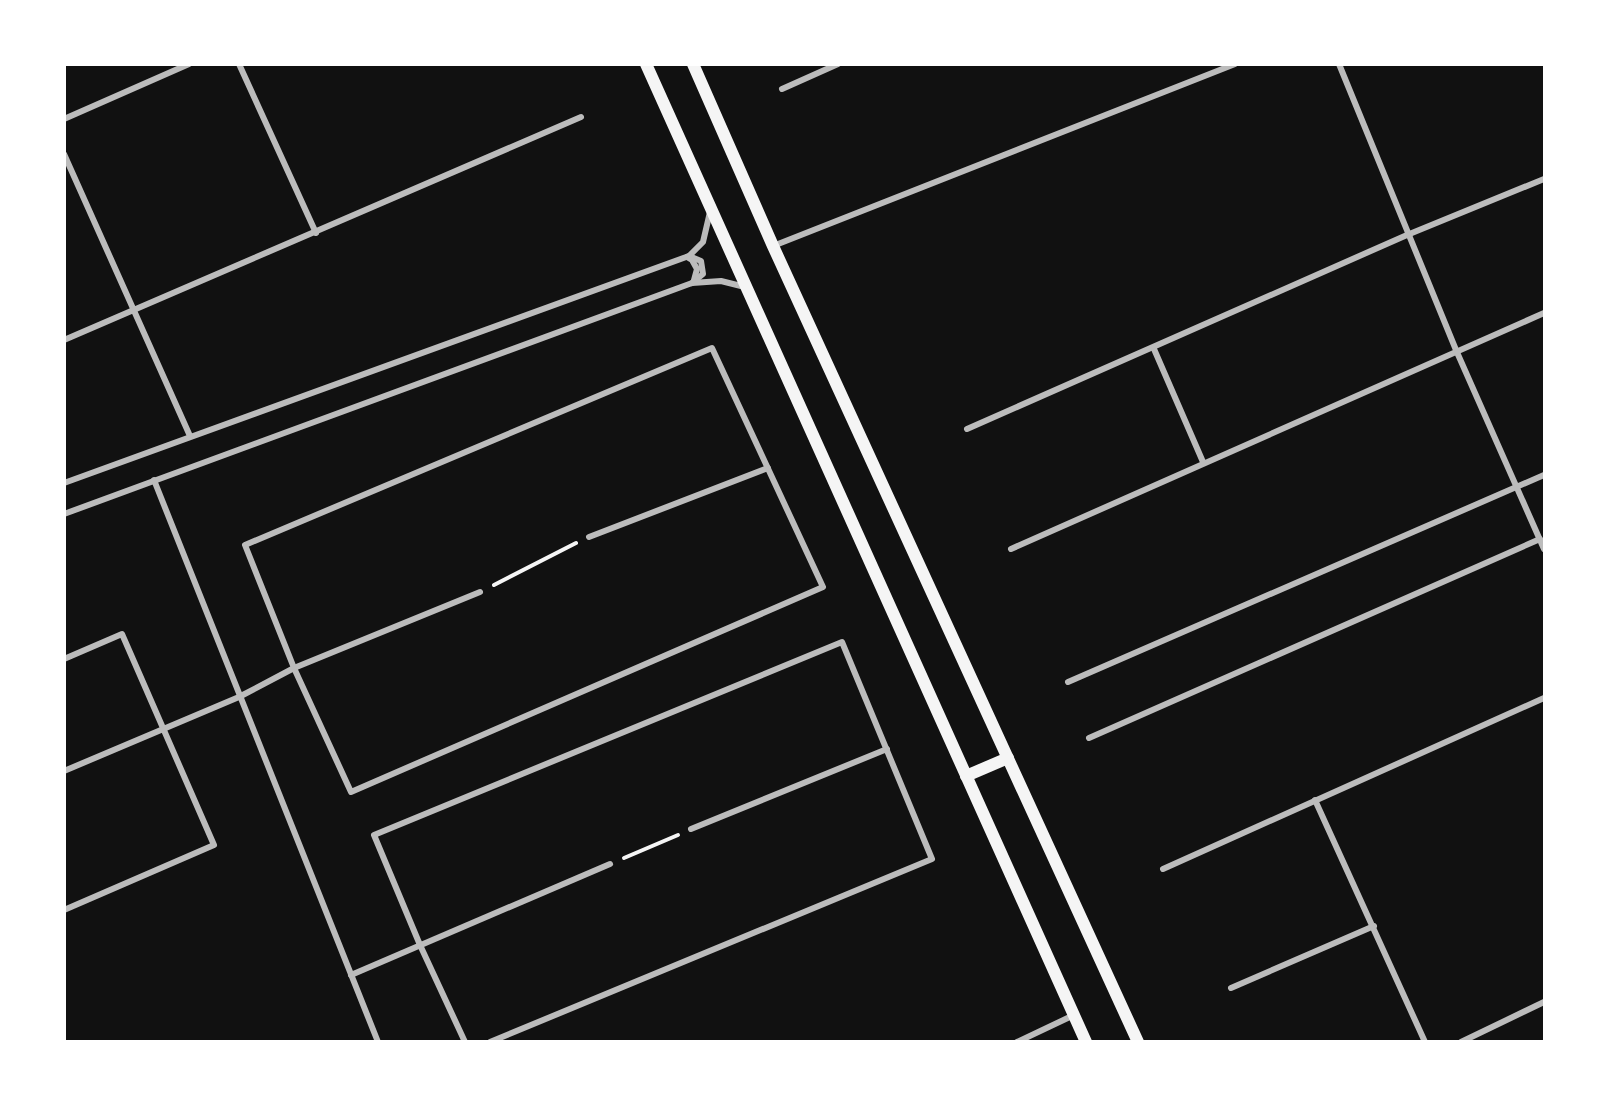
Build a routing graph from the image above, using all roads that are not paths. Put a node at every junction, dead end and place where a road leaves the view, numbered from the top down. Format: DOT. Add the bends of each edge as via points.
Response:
graph roads {
  1 [pos="189,64"];
  2 [pos="239,64"];
  3 [pos="645,64"];
  4 [pos="693,64"];
  5 [pos="838,64"];
  6 [pos="1235,64"];
  7 [pos="1339,64"];
  8 [pos="782,89"];
  9 [pos="581,117"];
  10 [pos="64,119"];
  11 [pos="64,154"];
  12 [pos="1545,179"];
  13 [pos="710,211"];
  14 [pos="316,233"];
  15 [pos="1407,235"];
  16 [pos="773,246"];
  17 [pos="685,256"];
  18 [pos="692,283"];
  19 [pos="746,287"];
  20 [pos="134,312"];
  21 [pos="1545,313"];
  22 [pos="64,340"];
  23 [pos="1154,349"];
  24 [pos="1456,350"];
  25 [pos="967,429"];
  26 [pos="190,436"];
  27 [pos="1203,462"];
  28 [pos="768,468"];
  29 [pos="1545,475"];
  30 [pos="154,480"];
  31 [pos="64,483"];
  32 [pos="1518,487"];
  33 [pos="64,514"];
  34 [pos="589,537"];
  35 [pos="1540,539"];
  36 [pos="1011,549"];
  37 [pos="1545,549"];
  38 [pos="480,592"];
  39 [pos="64,659"];
  40 [pos="294,668"];
  41 [pos="1068,682"];
  42 [pos="239,697"];
  43 [pos="1545,698"];
  44 [pos="163,729"];
  45 [pos="1089,738"];
  46 [pos="886,749"];
  47 [pos="1008,758"];
  48 [pos="64,771"];
  49 [pos="966,776"];
  50 [pos="1315,800"];
  51 [pos="691,829"];
  52 [pos="610,864"];
  53 [pos="1163,869"];
  54 [pos="64,910"];
  55 [pos="1374,926"];
  56 [pos="420,945"];
  57 [pos="351,975"];
  58 [pos="1231,988"];
  59 [pos="1545,1002"];
  60 [pos="1074,1015"];
  61 [pos="378,1041"];
  62 [pos="465,1041"];
  63 [pos="490,1041"];
  64 [pos="1017,1041"];
  65 [pos="1086,1041"];
  66 [pos="1138,1041"];
  67 [pos="1425,1041"];
  68 [pos="1461,1041"];
  1 -- 10 [label="street"];
  2 -- 14 [label="street"];
  3 -- 13 [label="main road"];
  4 -- 16 [label="main road"];
  5 -- 8 [label="street"];
  6 -- 16 [label="street"];
  7 -- 15 [label="street"];
  9 -- 14 [label="street"];
  11 -- 20 [label="street"];
  12 -- 15 [label="street"];
  13 -- 17 [label="street" via="703,242"];
  13 -- 19 [label="main road"];
  14 -- 20 [label="street"];
  15 -- 23 [label="street"];
  15 -- 24 [label="street"];
  16 -- 47 [label="main road"];
  17 -- 18 [label="street" via="701,261 704,267 703,274"];
  17 -- 26 [label="street"];
  18 -- 19 [label="street" via="721,281"];
  18 -- 30 [label="street"];
  19 -- 49 [label="main road"];
  20 -- 22 [label="street"];
  20 -- 26 [label="street"];
  21 -- 24 [label="street"];
  23 -- 25 [label="street"];
  23 -- 27 [label="street"];
  24 -- 27 [label="street"];
  24 -- 32 [label="street"];
  26 -- 31 [label="street"];
  27 -- 36 [label="street"];
  28 -- 34 [label="street"];
  28 -- 40 [label="street" via="712,348 245,546"];
  28 -- 40 [label="street" via="823,587 351,792"];
  29 -- 32 [label="street"];
  30 -- 33 [label="street"];
  30 -- 42 [label="street"];
  32 -- 35 [label="street"];
  32 -- 41 [label="street"];
  35 -- 37 [label="street"];
  35 -- 45 [label="street"];
  38 -- 40 [label="street"];
  39 -- 44 [label="street" via="122,634"];
  40 -- 42 [label="street"];
  42 -- 44 [label="street"];
  42 -- 57 [label="street"];
  43 -- 50 [label="street"];
  44 -- 48 [label="street"];
  44 -- 54 [label="street" via="214,845"];
  46 -- 51 [label="street"];
  46 -- 56 [label="street" via="842,642 374,834"];
  46 -- 63 [label="street" via="932,860"];
  47 -- 49 [label="main road"];
  47 -- 66 [label="main road"];
  49 -- 60 [label="main road"];
  50 -- 53 [label="street"];
  50 -- 55 [label="street"];
  52 -- 56 [label="street"];
  55 -- 58 [label="street"];
  55 -- 67 [label="street"];
  56 -- 57 [label="street"];
  56 -- 62 [label="street"];
  57 -- 61 [label="street"];
  59 -- 68 [label="street"];
  60 -- 64 [label="street"];
  60 -- 65 [label="main road"];
}
